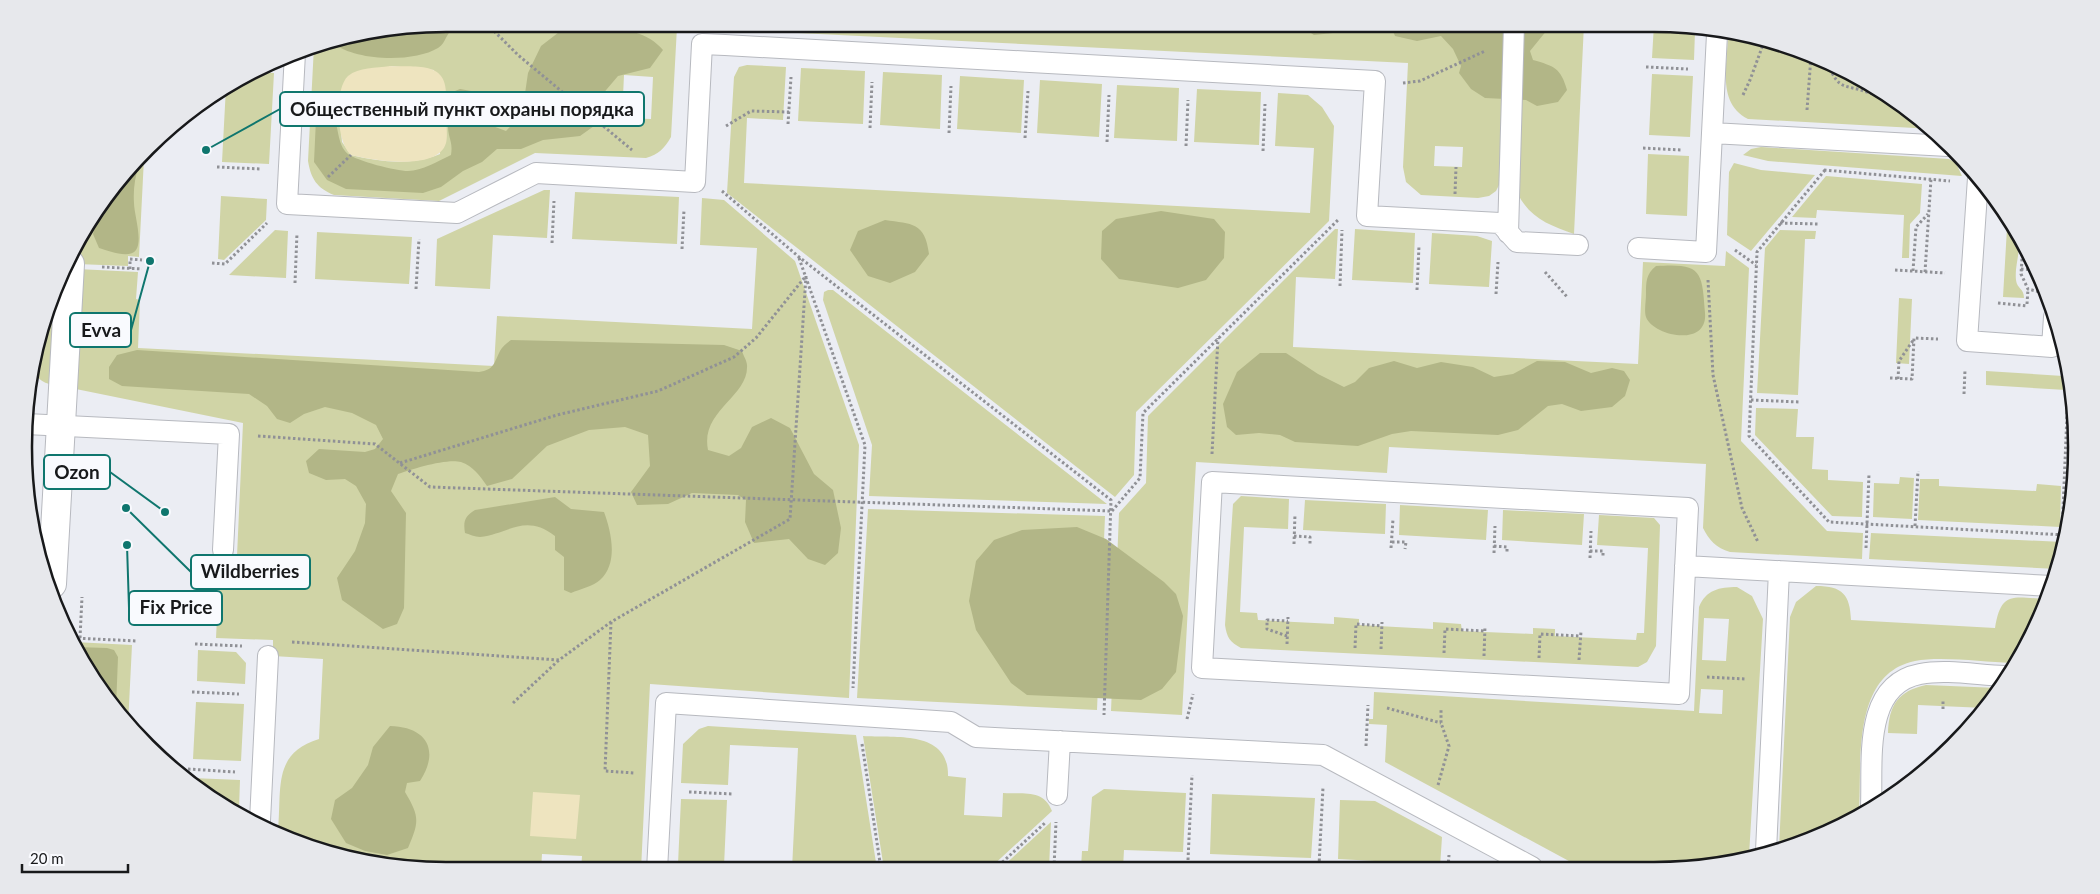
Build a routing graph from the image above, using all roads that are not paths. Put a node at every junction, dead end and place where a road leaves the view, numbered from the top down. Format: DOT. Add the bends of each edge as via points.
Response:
graph roads {
  1 [pos="1514,32"];
  2 [pos="1717,37"];
  3 [pos="295,61"];
  4 [pos="1712,142"];
  5 [pos="1937,146"];
  6 [pos="1977,189"];
  7 [pos="1508,232"];
  8 [pos="1578,245"];
  9 [pos="1638,248"];
  10 [pos="69,276"];
  11 [pos="2053,338"];
  12 [pos="33,424"];
  13 [pos="60,426"];
  14 [pos="223,550"];
  15 [pos="1685,566"];
  16 [pos="1779,571"];
  17 [pos="52,574"];
  18 [pos="2044,586"];
  19 [pos="268,656"];
  20 [pos="1999,676"];
  21 [pos="1060,741"];
  22 [pos="1871,799"];
  23 [pos="1057,804"];
  24 [pos="260,817"];
  25 [pos="1766,845"];
  26 [pos="657,862"];
  27 [pos="1523,862"];
  1 -- 7 [label="lane"];
  2 -- 4 [label="lane"];
  3 -- 7 [label="lane" via="287,204 457,213 536,173 683,181 696,146 702,44 1375,81 1367,216 1500,223"];
  4 -- 5 [label="lane"];
  4 -- 9 [label="lane" via="1706,252"];
  6 -- 11 [label="lane" via="1967,341 2052,347"];
  7 -- 8 [label="lane" via="1517,242"];
  10 -- 13 [label="street"];
  12 -- 13 [label="lane"];
  13 -- 14 [label="lane" via="229,434"];
  13 -- 17 [label="street"];
  15 -- 15 [label="lane" via="1688,508 1212,482 1202,668 1679,694"];
  15 -- 16 [label="lane"];
  16 -- 18 [label="lane"];
  16 -- 25 [label="lane"];
  19 -- 24 [label="lane"];
  20 -- 22 [label="lane" via="1920,674 1905,678 1892,688 1881,701 1875,720"];
  21 -- 23 [label="lane"];
  21 -- 26 [label="lane" via="976,737 951,722 666,703"];
  21 -- 27 [label="lane" via="1323,755"];
}
